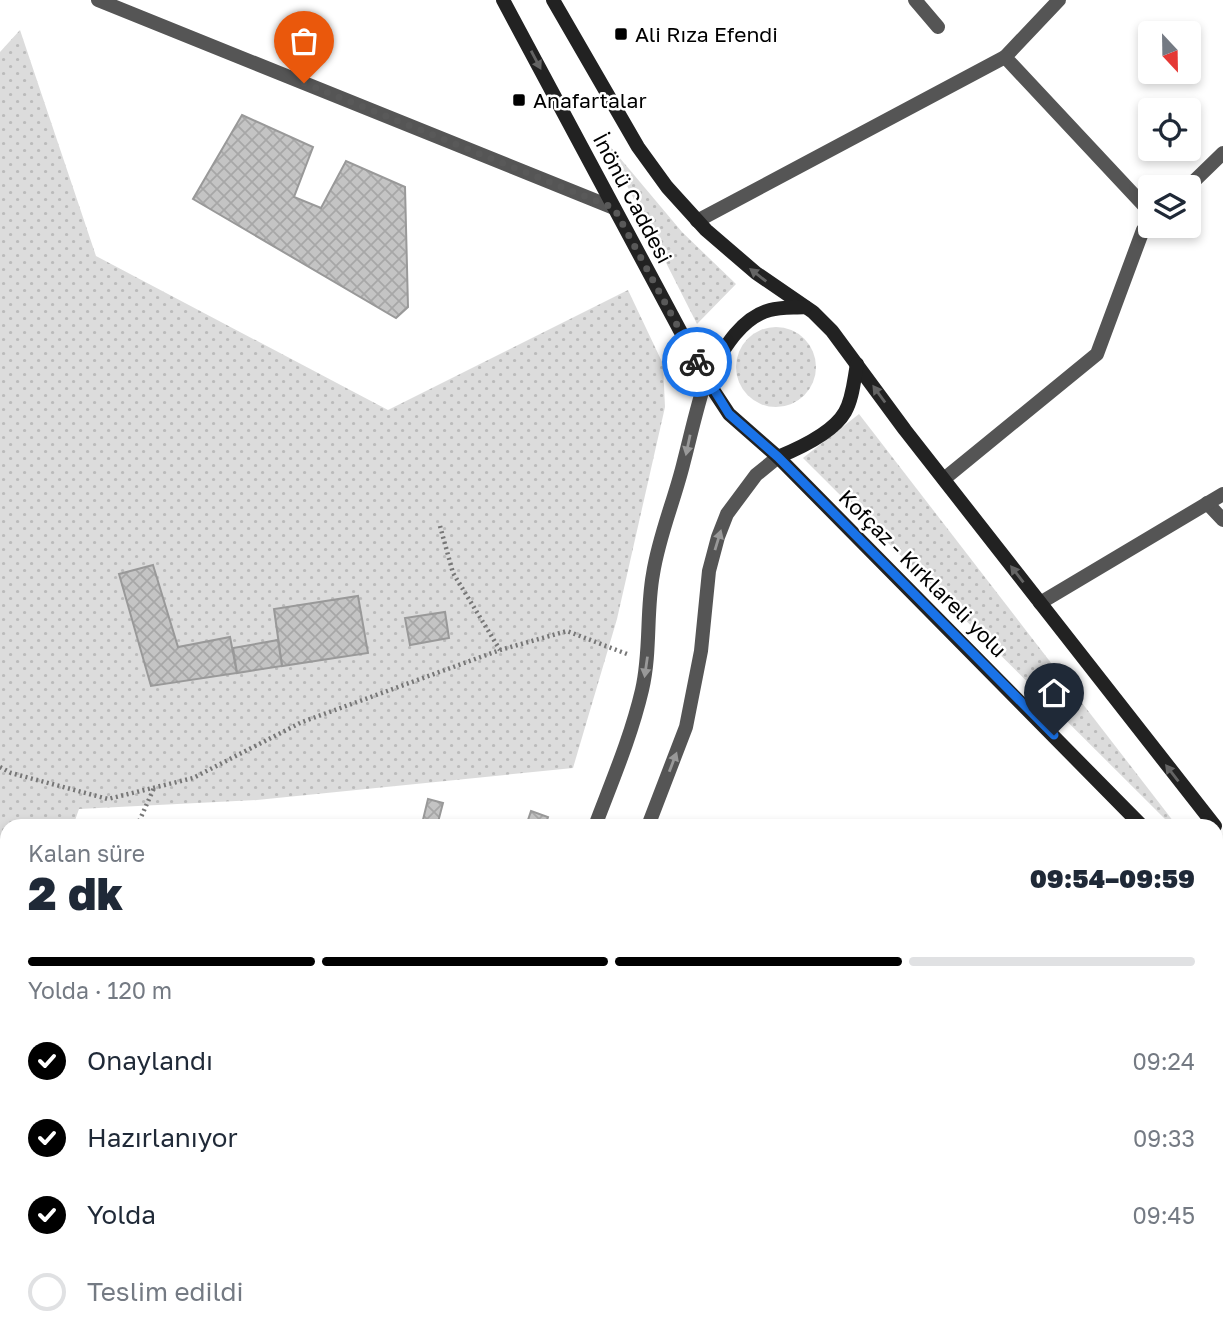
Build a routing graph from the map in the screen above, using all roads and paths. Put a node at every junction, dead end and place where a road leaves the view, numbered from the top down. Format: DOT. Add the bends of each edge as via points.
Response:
graph roads {
  1 [pos="98,0"];
  2 [pos="503,0"];
  3 [pos="553,0"];
  4 [pos="915,0"];
  5 [pos="1059,0"];
  6 [pos="938,27"];
  7 [pos="1005,57"];
  8 [pos="1223,153"];
  9 [pos="1200,175"];
  10 [pos="1138,199"];
  11 [pos="614,208"];
  12 [pos="697,221"];
  13 [pos="1140,238"];
  14 [pos="804,307"];
  15 [pos="857,364"];
  16 [pos="706,379"];
  17 [pos="729,414"];
  18 [pos="778,457"];
  19 [pos="944,479"];
  20 [pos="1223,494"];
  21 [pos="1207,503"];
  22 [pos="1223,520"];
  23 [pos="440,526"];
  24 [pos="1040,603"];
  25 [pos="500,650"];
  26 [pos="647,662"];
  27 [pos="0,767"];
  28 [pos="154,787"];
  29 [pos="140,819"];
  30 [pos="598,819"];
  31 [pos="651,819"];
  32 [pos="1135,819"];
  33 [pos="1210,819"];
  1 -- 11 [label="street"];
  2 -- 11 [label="main road, İnönü Caddesi, one-way"];
  3 -- 12 [label="main road, İnönü Caddesi" via="638,147"];
  4 -- 6 [label="street"];
  5 -- 7 [label="street"];
  7 -- 10 [label="street"];
  7 -- 12 [label="street"];
  8 -- 9 [label="street"];
  11 -- 16 [label="main road, İnönü Caddesi"];
  14 -- 12 [label="main road, İnönü Caddesi, one-way" via="756,273"];
  13 -- 19 [label="street" via="1097,354"];
  14 -- 15 [label="main road, İnönü Caddesi" via="832,331"];
  14 -- 16 [label="main road" via="770,310 753,319 729,342"];
  15 -- 18 [label="main road" via="845,413 823,434"];
  19 -- 15 [label="main road, one-way"];
  16 -- 17 [label="main road, İnönü Caddesi"];
  16 -- 26 [label="street, one-way" via="658,545"];
  17 -- 18 [label="main road, Kofçaz - Kırklareli yolu"];
  31 -- 18 [label="street, one-way" via="686,727 718,537 727,514 756,475"];
  18 -- 32 [label="main road, Kofçaz - Kırklareli yolu"];
  24 -- 19 [label="main road, one-way"];
  20 -- 21 [label="street"];
  21 -- 22 [label="street"];
  21 -- 24 [label="street"];
  23 -- 25 [label="path" via="453,573"];
  33 -- 24 [label="main road, one-way"];
  25 -- 26 [label="path" via="567,631"];
  25 -- 28 [label="path" via="302,722 193,778"];
  26 -- 30 [label="street, one-way" via="634,720"];
  27 -- 28 [label="path" via="108,799"];
  28 -- 29 [label="path"];
}
